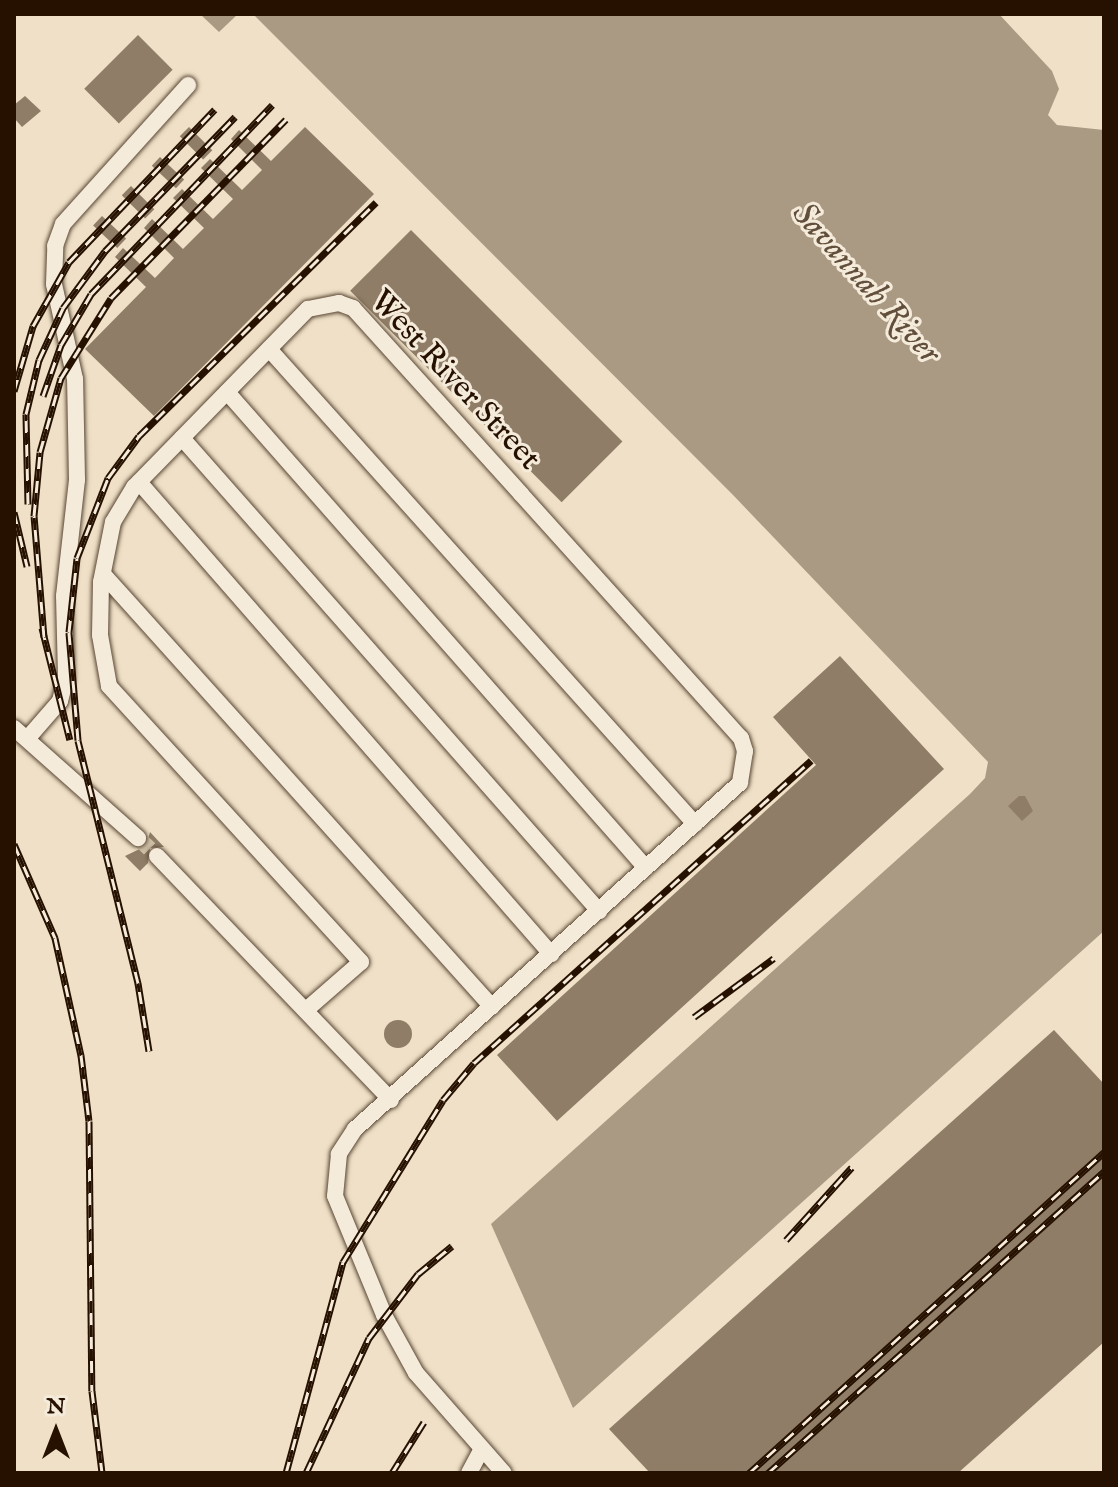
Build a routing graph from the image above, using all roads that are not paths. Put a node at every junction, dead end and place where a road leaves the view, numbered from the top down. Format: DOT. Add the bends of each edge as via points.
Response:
graph roads {
  1 [pos="188,85"];
  2 [pos="269,349"];
  3 [pos="227,392"];
  4 [pos="182,438"];
  5 [pos="139,482"];
  6 [pos="103,574"];
  7 [pos="20,734"];
  8 [pos="695,824"];
  9 [pos="138,838"];
  10 [pos="157,856"];
  11 [pos="646,868"];
  12 [pos="599,911"];
  13 [pos="551,954"];
  14 [pos="492,1007"];
  15 [pos="306,1010"];
  16 [pos="391,1100"];
  17 [pos="482,1449"];
  18 [pos="469,1473"];
  19 [pos="504,1473"];
  1 -- 7 [label="lane" via="63,224 55,246 54,284 77,391 77,480 64,596 66,677 60,701"];
  2 -- 3 [label="lane, West River Street"];
  2 -- 8 [label="lane"];
  2 -- 8 [label="lane, West River Street" via="308,309 339,303 353,308 730,726 745,751 745,771 740,783"];
  3 -- 4 [label="lane, West River Street"];
  3 -- 11 [label="lane"];
  4 -- 5 [label="lane, West River Street"];
  4 -- 12 [label="lane"];
  5 -- 6 [label="lane, West River Street" via="113,522"];
  5 -- 13 [label="lane"];
  6 -- 14 [label="lane"];
  6 -- 15 [label="lane, West River Street" via="100,635 109,686 361,962"];
  7 -- 9 [label="lane"];
  8 -- 11 [label="lane, West River Street"];
  10 -- 15 [label="lane"];
  11 -- 12 [label="lane, West River Street"];
  12 -- 13 [label="lane, West River Street"];
  13 -- 14 [label="lane, West River Street"];
  14 -- 16 [label="lane, West River Street"];
  15 -- 16 [label="lane"];
  16 -- 17 [label="lane, West River Street" via="355,1129 339,1154 335,1196 384,1315 416,1373"];
  17 -- 18 [label="lane"];
  17 -- 19 [label="lane, West River Street"];
}
